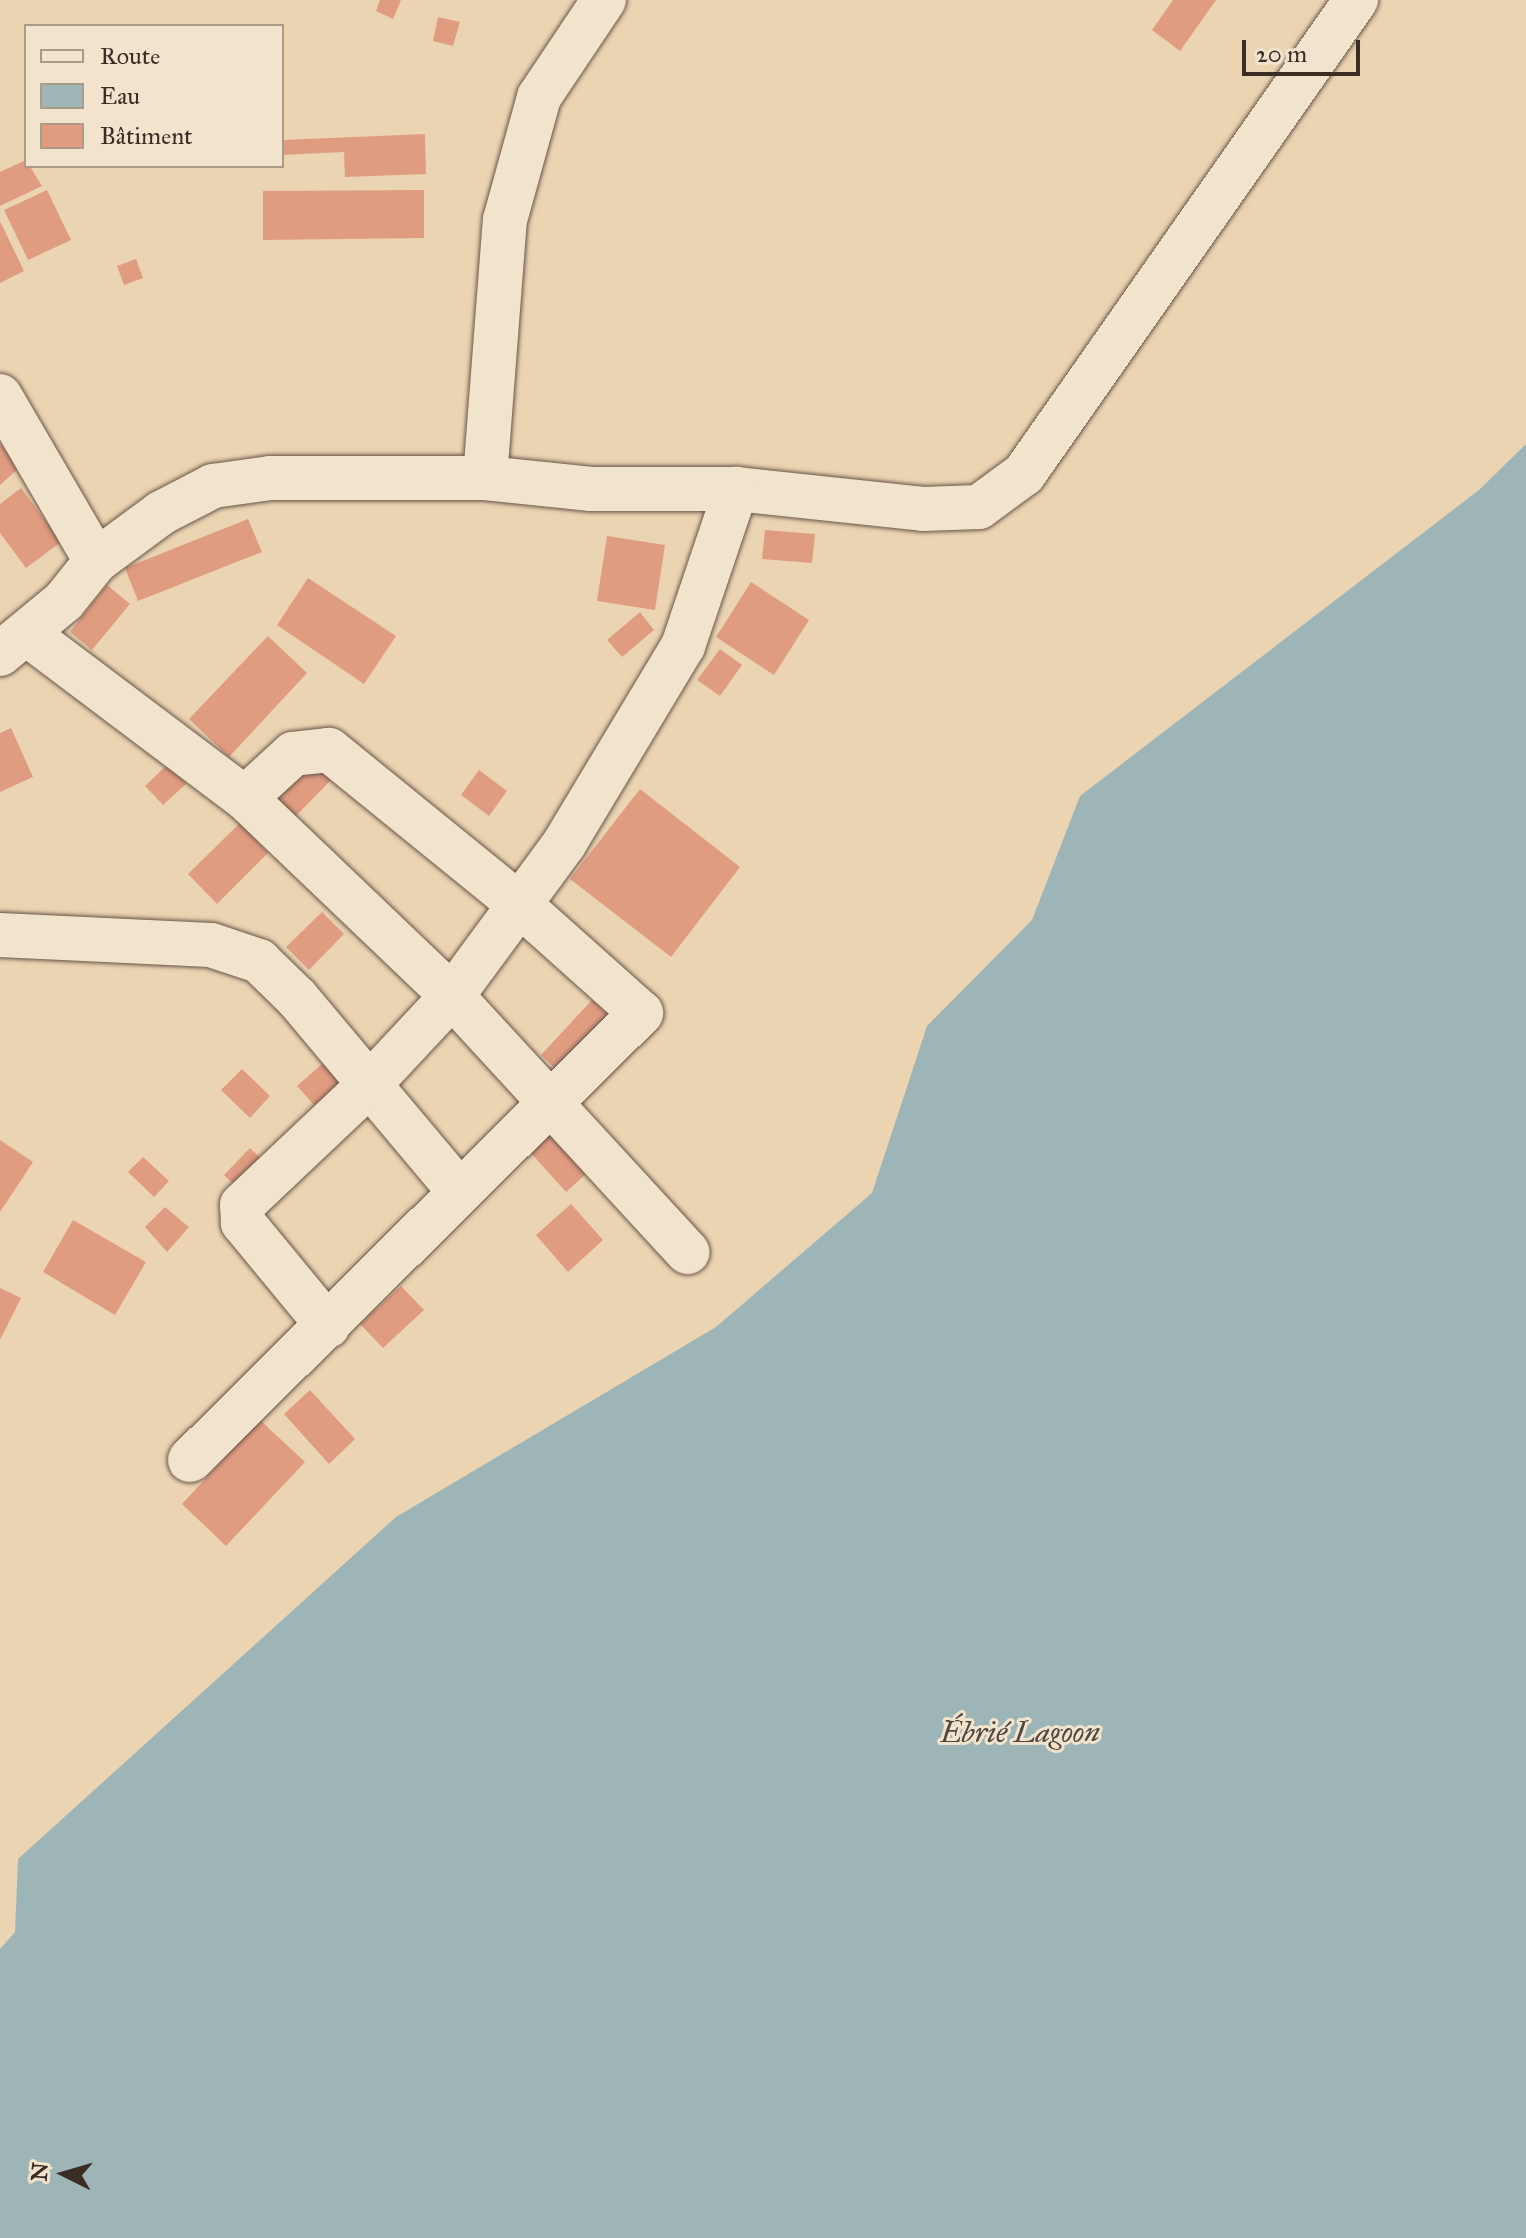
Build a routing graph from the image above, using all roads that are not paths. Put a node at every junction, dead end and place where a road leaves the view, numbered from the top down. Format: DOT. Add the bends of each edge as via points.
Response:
graph roads {
  1 [pos="604,0"];
  2 [pos="1357,2"];
  3 [pos="0,396"];
  4 [pos="485,478"];
  5 [pos="736,489"];
  6 [pos="96,561"];
  7 [pos="13,644"];
  8 [pos="245,798"];
  9 [pos="520,905"];
  10 [pos="0,935"];
  11 [pos="452,996"];
  12 [pos="369,1085"];
  13 [pos="554,1103"];
  14 [pos="459,1191"];
  15 [pos="687,1252"];
  16 [pos="328,1326"];
  17 [pos="190,1460"];
  1 -- 4 [label="street" via="539,97 505,220"];
  2 -- 5 [label="street" via="1024,474 979,507 923,509"];
  3 -- 6 [label="street"];
  4 -- 5 [label="street" via="591,489"];
  4 -- 6 [label="street" via="270,478 213,486 161,513"];
  5 -- 9 [label="street" via="683,646 564,844"];
  6 -- 7 [label="street"];
  7 -- 8 [label="street"];
  8 -- 9 [label="street" via="293,754 329,750"];
  8 -- 11 [label="street"];
  9 -- 11 [label="street"];
  9 -- 13 [label="street" via="641,1013"];
  10 -- 12 [label="street" via="211,945 259,961"];
  11 -- 12 [label="street"];
  11 -- 13 [label="street"];
  12 -- 14 [label="street"];
  12 -- 16 [label="street" via="242,1205 239,1214"];
  13 -- 14 [label="street"];
  13 -- 15 [label="street"];
  14 -- 16 [label="street"];
  16 -- 17 [label="street"];
}
